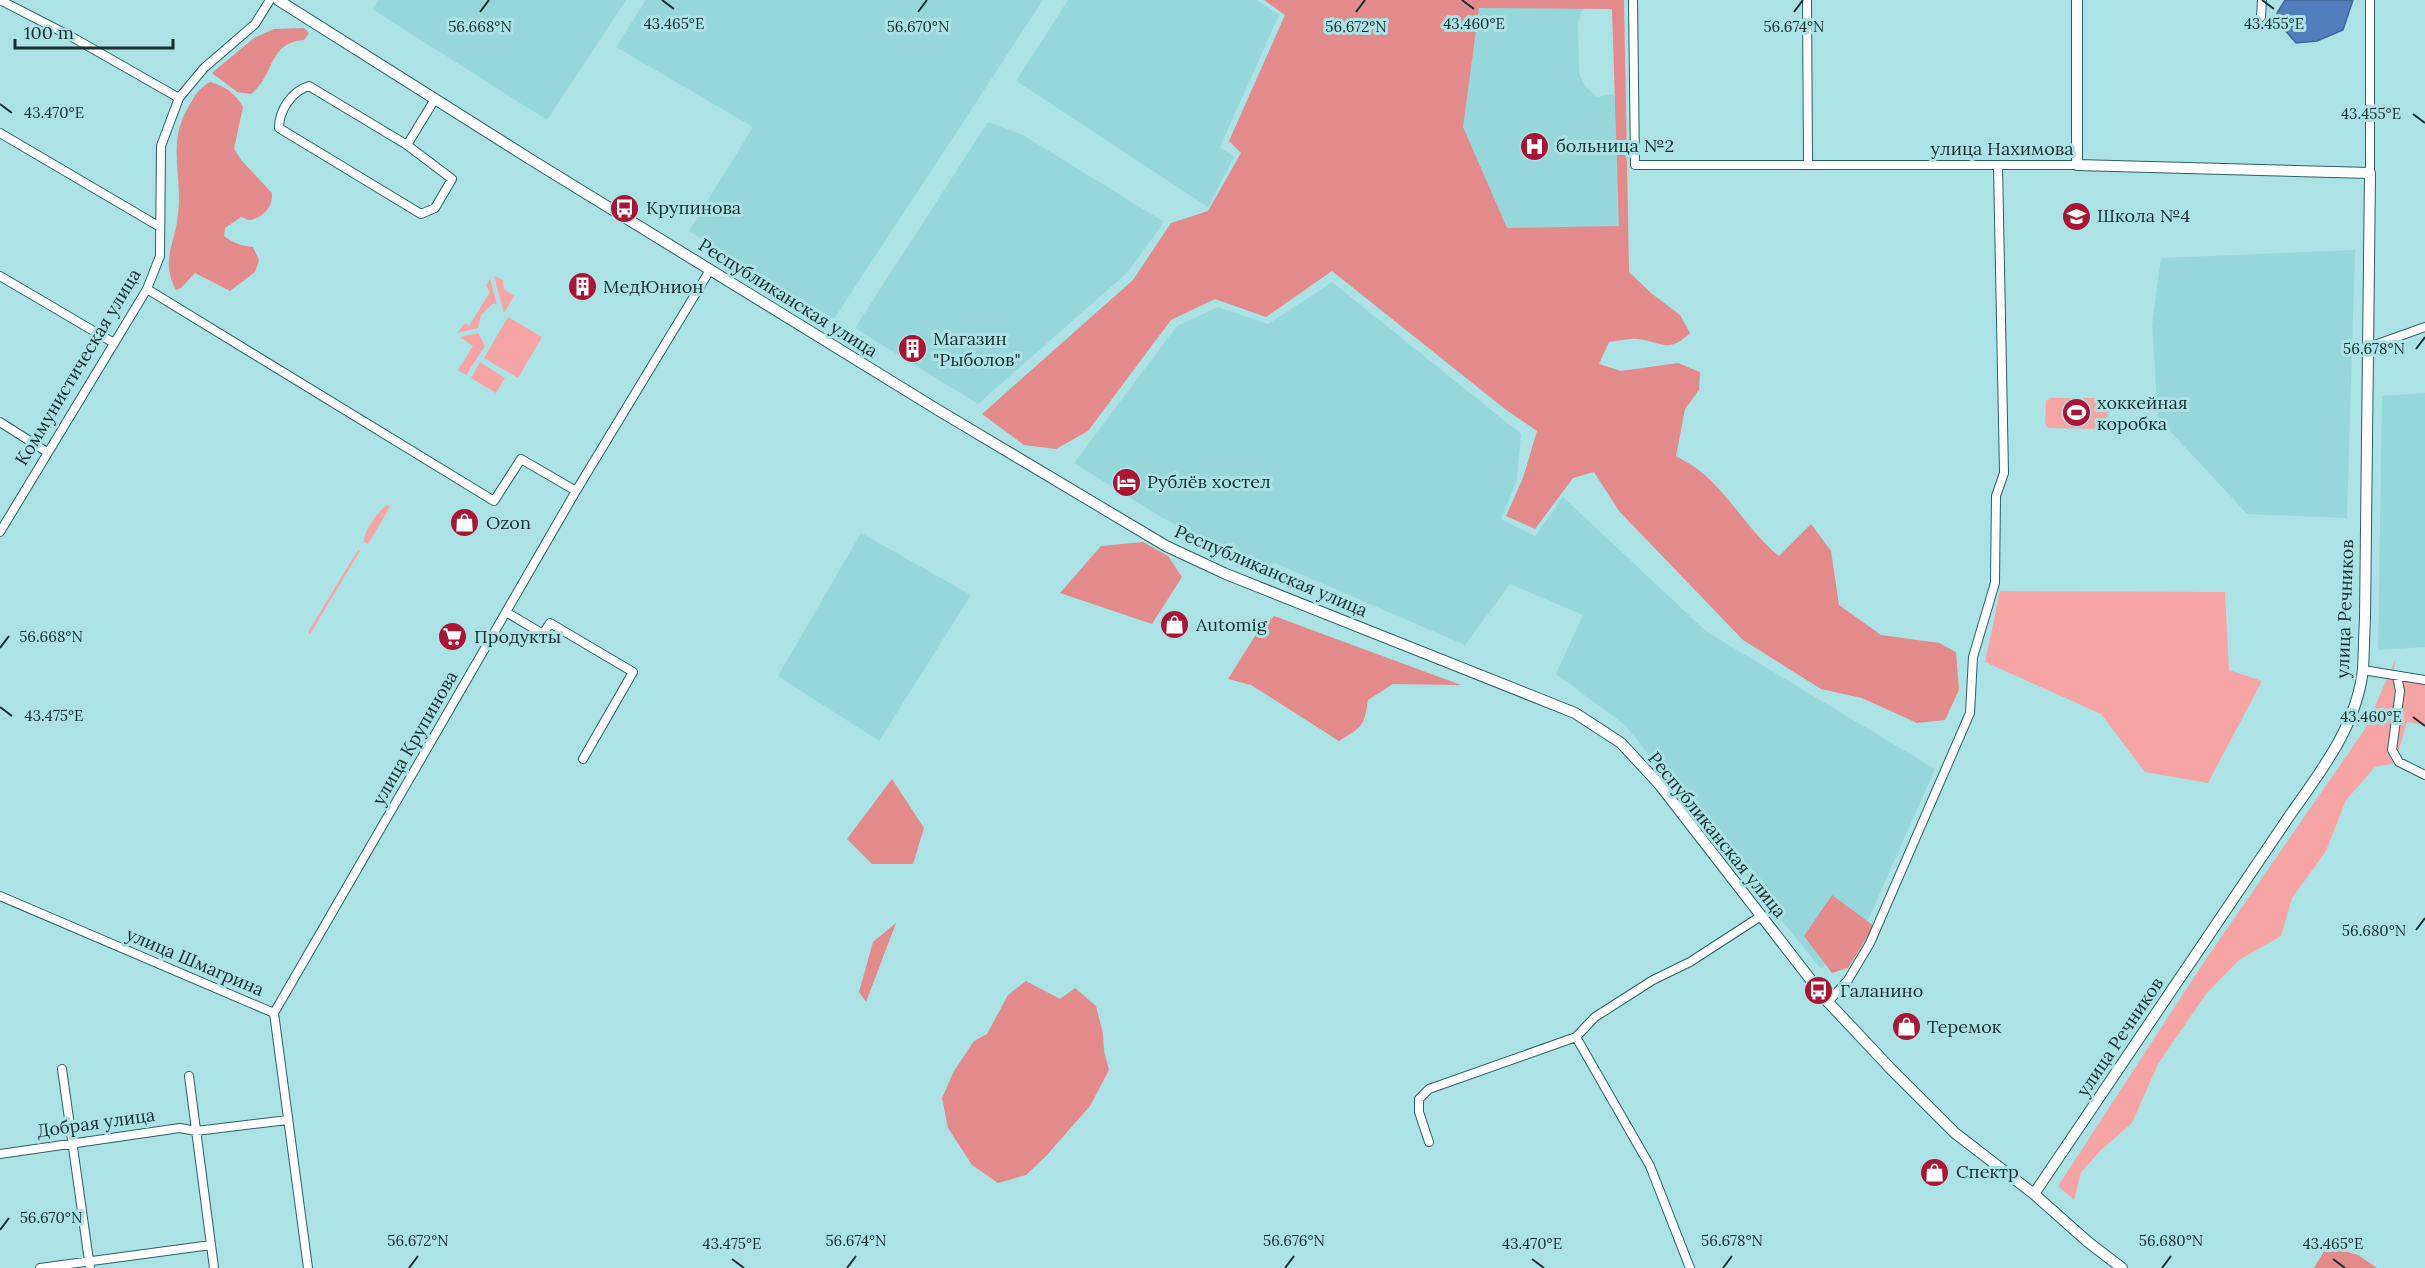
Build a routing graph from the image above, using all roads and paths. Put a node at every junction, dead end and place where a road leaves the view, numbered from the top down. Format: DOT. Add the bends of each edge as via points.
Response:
graph roads {
  1 [pos="0,0"];
  2 [pos="270,0"];
  3 [pos="278,0"];
  4 [pos="1633,0"];
  5 [pos="1807,0"];
  6 [pos="2077,0"];
  7 [pos="2262,0"];
  8 [pos="2370,0"];
  9 [pos="2261,17"];
  10 [pos="179,98"];
  11 [pos="435,99"];
  12 [pos="0,133"];
  13 [pos="407,145"];
  14 [pos="1808,165"];
  15 [pos="2077,165"];
  16 [pos="1998,166"];
  17 [pos="2370,173"];
  18 [pos="160,227"];
  19 [pos="710,270"];
  20 [pos="0,276"];
  21 [pos="147,289"];
  22 [pos="2425,327"];
  23 [pos="114,343"];
  24 [pos="2369,347"];
  25 [pos="0,423"];
  26 [pos="47,452"];
  27 [pos="576,491"];
  28 [pos="0,532"];
  29 [pos="506,612"];
  30 [pos="2363,670"];
  31 [pos="2397,676"];
  32 [pos="2425,680"];
  33 [pos="583,759"];
  34 [pos="2425,775"];
  35 [pos="0,896"];
  36 [pos="1761,916"];
  37 [pos="1828,1002"];
  38 [pos="274,1013"];
  39 [pos="1576,1037"];
  40 [pos="62,1069"];
  41 [pos="189,1076"];
  42 [pos="288,1120"];
  43 [pos="196,1131"];
  44 [pos="1429,1142"];
  45 [pos="72,1143"];
  46 [pos="0,1154"];
  47 [pos="2034,1194"];
  48 [pos="2088,1242"];
  49 [pos="211,1245"];
  50 [pos="89,1264"];
  51 [pos="40,1268"];
  52 [pos="214,1268"];
  53 [pos="308,1268"];
  54 [pos="1690,1268"];
  55 [pos="2111,1268"];
  56 [pos="2122,1268"];
  1 -- 10 [label="street"];
  2 -- 10 [label="street, Коммунистическая улица" via="255,24 204,68"];
  3 -- 11 [label="street, Республиканская улица"];
  4 -- 14 [label="street, улица Нахимова" via="1635,165"];
  5 -- 14 [label="street"];
  6 -- 15 [label="street"];
  7 -- 9 [label="street"];
  8 -- 17 [label="street, улица Речников"];
  10 -- 18 [label="street, Коммунистическая улица" via="161,146"];
  11 -- 13 [label="street"];
  11 -- 19 [label="street, Республиканская улица"];
  12 -- 18 [label="street"];
  13 -- 13 [label="street" via="309,86 297,90 279,116 279,128 421,214 435,208 452,179"];
  14 -- 16 [label="street, улица Нахимова"];
  15 -- 16 [label="street, улица Нахимова"];
  15 -- 17 [label="street, улица Нахимова"];
  16 -- 37 [label="street" via="2004,473 1996,496 1995,583 1973,657 1970,713 1870,943 1848,980"];
  17 -- 24 [label="street, улица Речников"];
  18 -- 21 [label="street, Коммунистическая улица" via="160,256"];
  19 -- 27 [label="street, улица Крупинова"];
  19 -- 36 [label="street, Республиканская улица" via="1166,546 1226,574 1575,713 1621,742 1659,784"];
  20 -- 23 [label="street"];
  21 -- 23 [label="street, Коммунистическая улица"];
  21 -- 27 [label="street" via="494,501 520,459"];
  22 -- 24 [label="street"];
  23 -- 26 [label="street, Коммунистическая улица"];
  24 -- 30 [label="street, улица Речников"];
  25 -- 26 [label="street"];
  26 -- 28 [label="street, Коммунистическая улица"];
  27 -- 29 [label="street, улица Крупинова"];
  29 -- 33 [label="street" via="543,634 550,623 633,672"];
  29 -- 38 [label="street, улица Крупинова"];
  30 -- 31 [label="street"];
  30 -- 47 [label="street, улица Речников" via="2351,717 2332,757"];
  31 -- 32 [label="street"];
  31 -- 34 [label="street" via="2400,691 2392,750 2399,762"];
  35 -- 38 [label="street, улица Шмагрина"];
  36 -- 37 [label="street, Республиканская улица"];
  36 -- 39 [label="street" via="1594,1017"];
  37 -- 47 [label="street, Республиканская улица" via="1955,1133"];
  38 -- 42 [label="street, улица Шмагрина"];
  39 -- 44 [label="street" via="1429,1089 1419,1099"];
  39 -- 54 [label="street" via="1650,1166"];
  40 -- 45 [label="street"];
  41 -- 43 [label="street"];
  42 -- 43 [label="street, Добрая улица"];
  42 -- 53 [label="street, улица Шмагрина"];
  43 -- 45 [label="street, Добрая улица" via="180,1128"];
  43 -- 49 [label="street"];
  45 -- 46 [label="street, Добрая улица"];
  45 -- 50 [label="street"];
  47 -- 48 [label="street, Республиканская улица"];
  48 -- 55 [label="street"];
  48 -- 56 [label="street"];
  49 -- 50 [label="street"];
  49 -- 52 [label="street"];
  50 -- 51 [label="street"];
}
